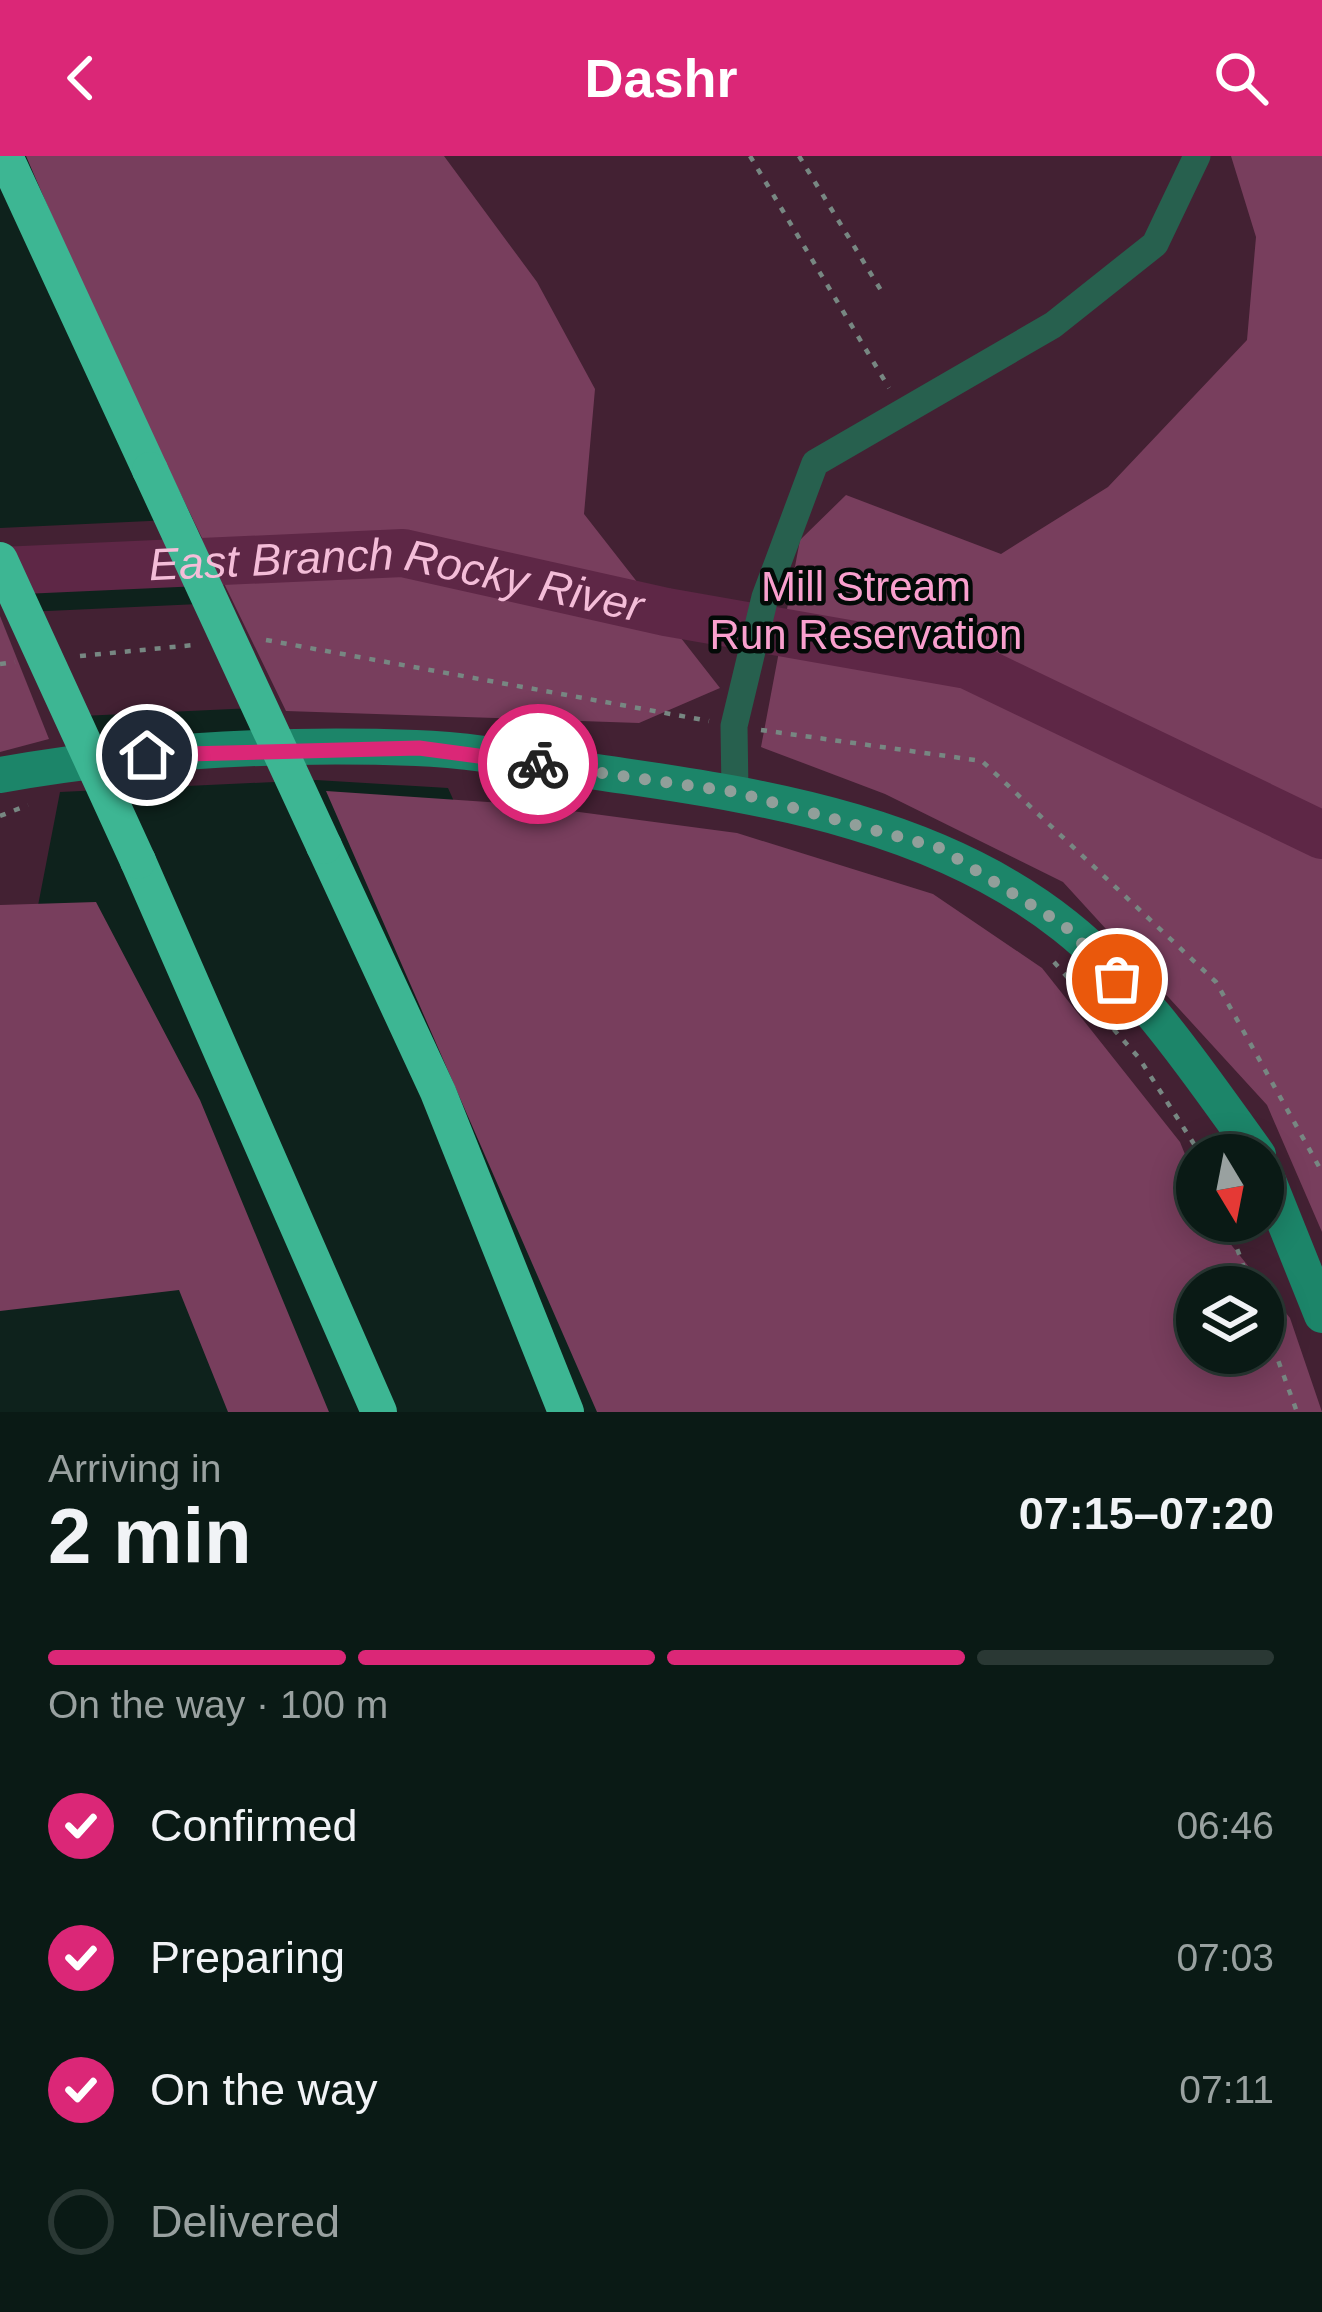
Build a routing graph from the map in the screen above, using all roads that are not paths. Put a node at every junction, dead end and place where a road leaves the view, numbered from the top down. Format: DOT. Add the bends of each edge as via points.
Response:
graph roads {
  1 [pos="5,156"];
  2 [pos="1197,156"];
  3 [pos="0,560"];
  4 [pos="0,775"];
  5 [pos="735,792"];
  6 [pos="1243,1134"];
  7 [pos="1284,1220"];
  8 [pos="1322,1315"];
  9 [pos="380,1412"];
  10 [pos="566,1412"];
  1 -- 10 [label="highway, bridge" via="438,1092"];
  2 -- 5 [label="street" via="1155,244 1053,325 815,463 766,597 734,726"];
  3 -- 9 [label="highway, bridge"];
  4 -- 5 [label="street" via="181,753 419,748"];
  5 -- 6 [label="street" via="940,848 1065,926 1168,1031"];
  7 -- 8 [label="street"];
}
